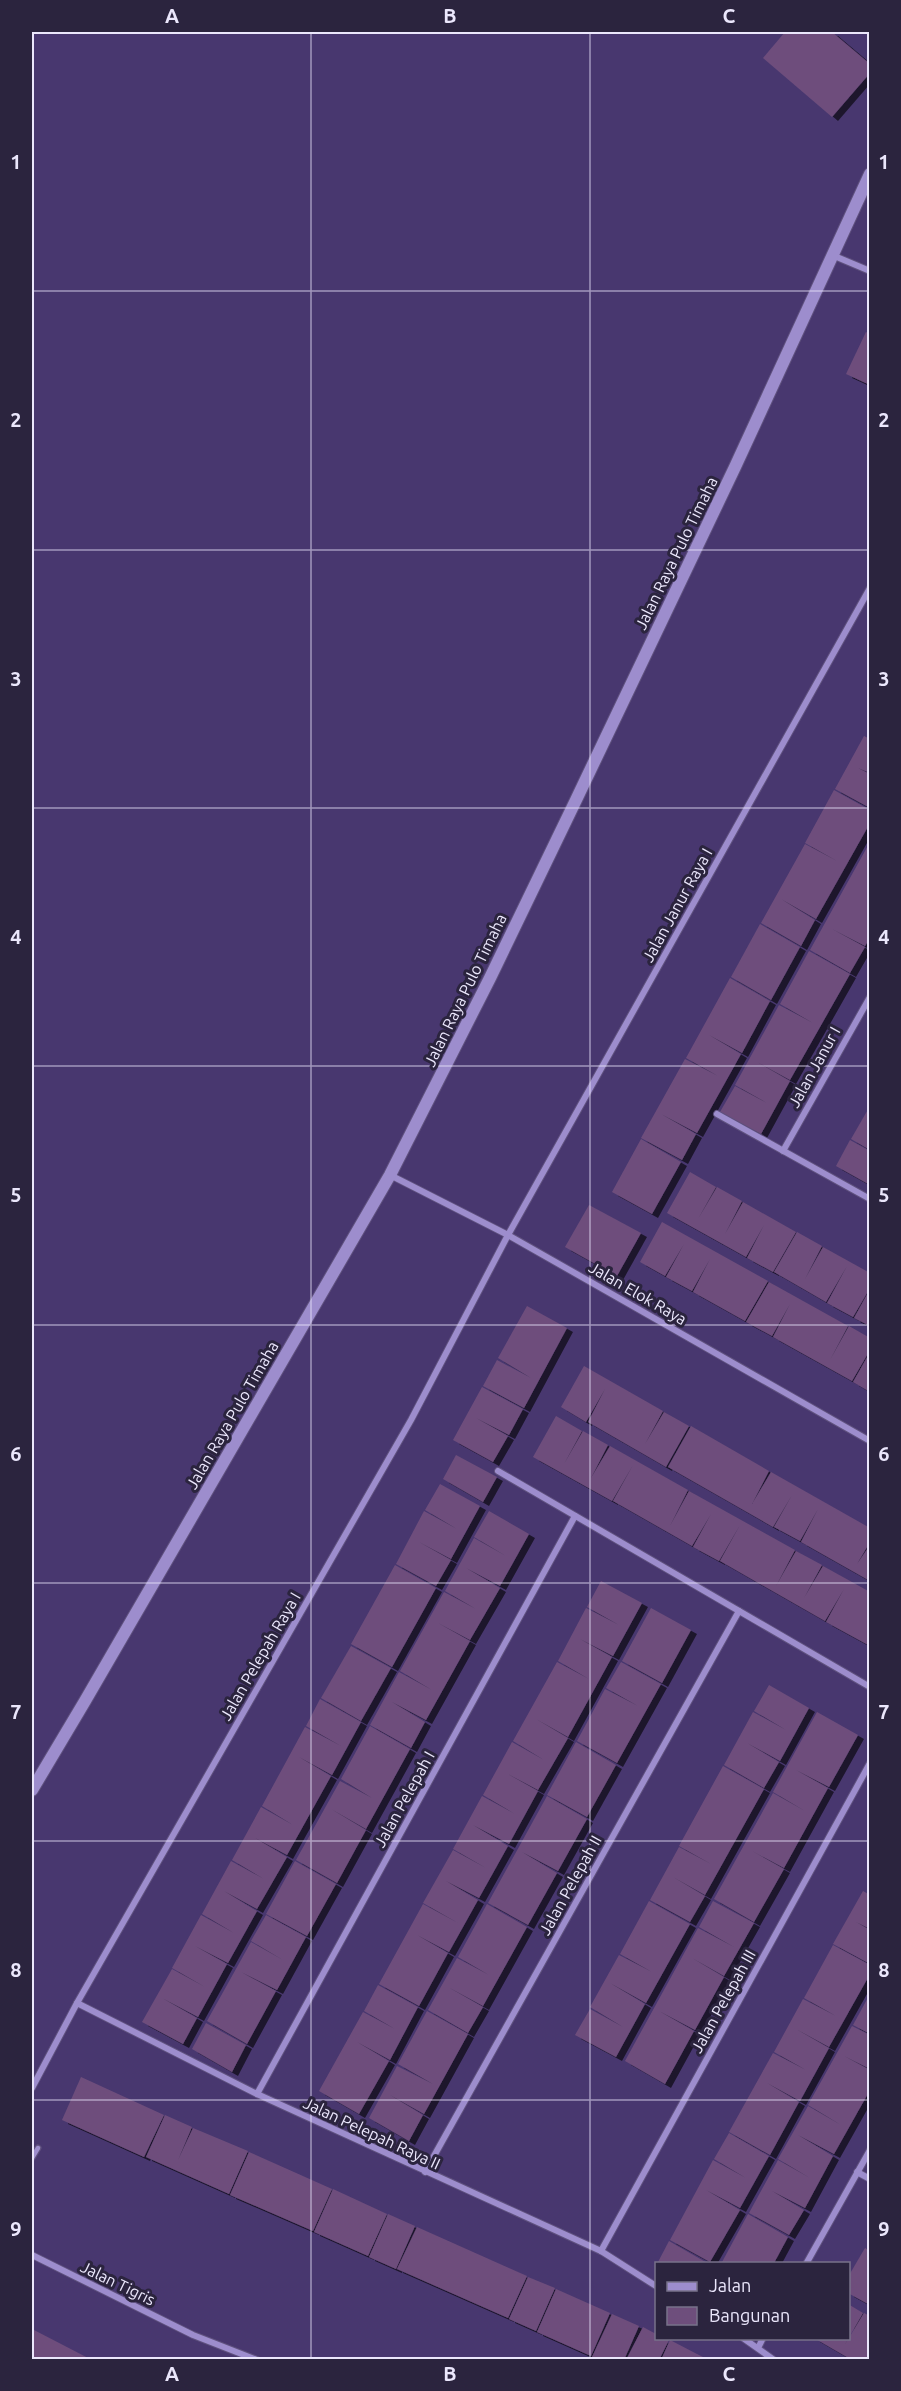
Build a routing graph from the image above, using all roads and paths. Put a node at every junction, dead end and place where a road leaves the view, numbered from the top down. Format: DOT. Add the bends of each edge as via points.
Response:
graph roads {
  1 [pos="870,174"];
  2 [pos="832,255"];
  3 [pos="868,270"];
  4 [pos="870,588"];
  5 [pos="870,997"];
  6 [pos="717,1114"];
  7 [pos="783,1151"];
  8 [pos="390,1175"];
  9 [pos="870,1199"];
  10 [pos="508,1235"];
  11 [pos="870,1440"];
  12 [pos="498,1471"];
  13 [pos="575,1516"];
  14 [pos="739,1611"];
  15 [pos="870,1688"];
  16 [pos="870,1763"];
  17 [pos="32,1790"];
  18 [pos="77,2003"];
  19 [pos="32,2088"];
  20 [pos="256,2094"];
  21 [pos="38,2148"];
  22 [pos="870,2150"];
  23 [pos="32,2158"];
  24 [pos="425,2172"];
  25 [pos="857,2172"];
  26 [pos="870,2179"];
  27 [pos="601,2251"];
  28 [pos="32,2255"];
  29 [pos="807,2262"];
  30 [pos="655,2285"];
  31 [pos="746,2340"];
  32 [pos="762,2340"];
  33 [pos="758,2348"];
  34 [pos="257,2360"];
  35 [pos="774,2360"];
  1 -- 2 [label="street, Jalan Raya Pulo Timaha"];
  2 -- 3 [label="street"];
  2 -- 8 [label="street, Jalan Raya Pulo Timaha" via="581,789"];
  4 -- 10 [label="street, Jalan Janur Raya I"];
  5 -- 7 [label="street, Jalan Janur I"];
  6 -- 7 [label="street"];
  7 -- 9 [label="street"];
  8 -- 10 [label="street, Jalan Elok Raya"];
  8 -- 17 [label="street, Jalan Raya Pulo Timaha"];
  10 -- 11 [label="street, Jalan Elok Raya"];
  10 -- 18 [label="street, Jalan Pelepah Raya I" via="411,1420"];
  12 -- 13 [label="street"];
  13 -- 14 [label="street"];
  13 -- 20 [label="street, Jalan Pelepah I"];
  14 -- 15 [label="street"];
  14 -- 24 [label="street, Jalan Pelepah II"];
  16 -- 27 [label="street, Jalan Pelepah III"];
  18 -- 19 [label="street, Jalan Pelepah Raya I"];
  18 -- 20 [label="street, Jalan Pelepah Raya II"];
  20 -- 24 [label="street, Jalan Pelepah Raya II"];
  21 -- 23 [label="lane"];
  22 -- 25 [label="street"];
  24 -- 27 [label="street, Jalan Pelepah Raya II"];
  25 -- 26 [label="street"];
  25 -- 29 [label="street"];
  27 -- 30 [label="street, Jalan Pelepah Raya II"];
  28 -- 34 [label="street, Jalan Tigris" via="193,2336"];
  31 -- 33 [label="street"];
  32 -- 33 [label="street"];
  33 -- 35 [label="street"];
}
